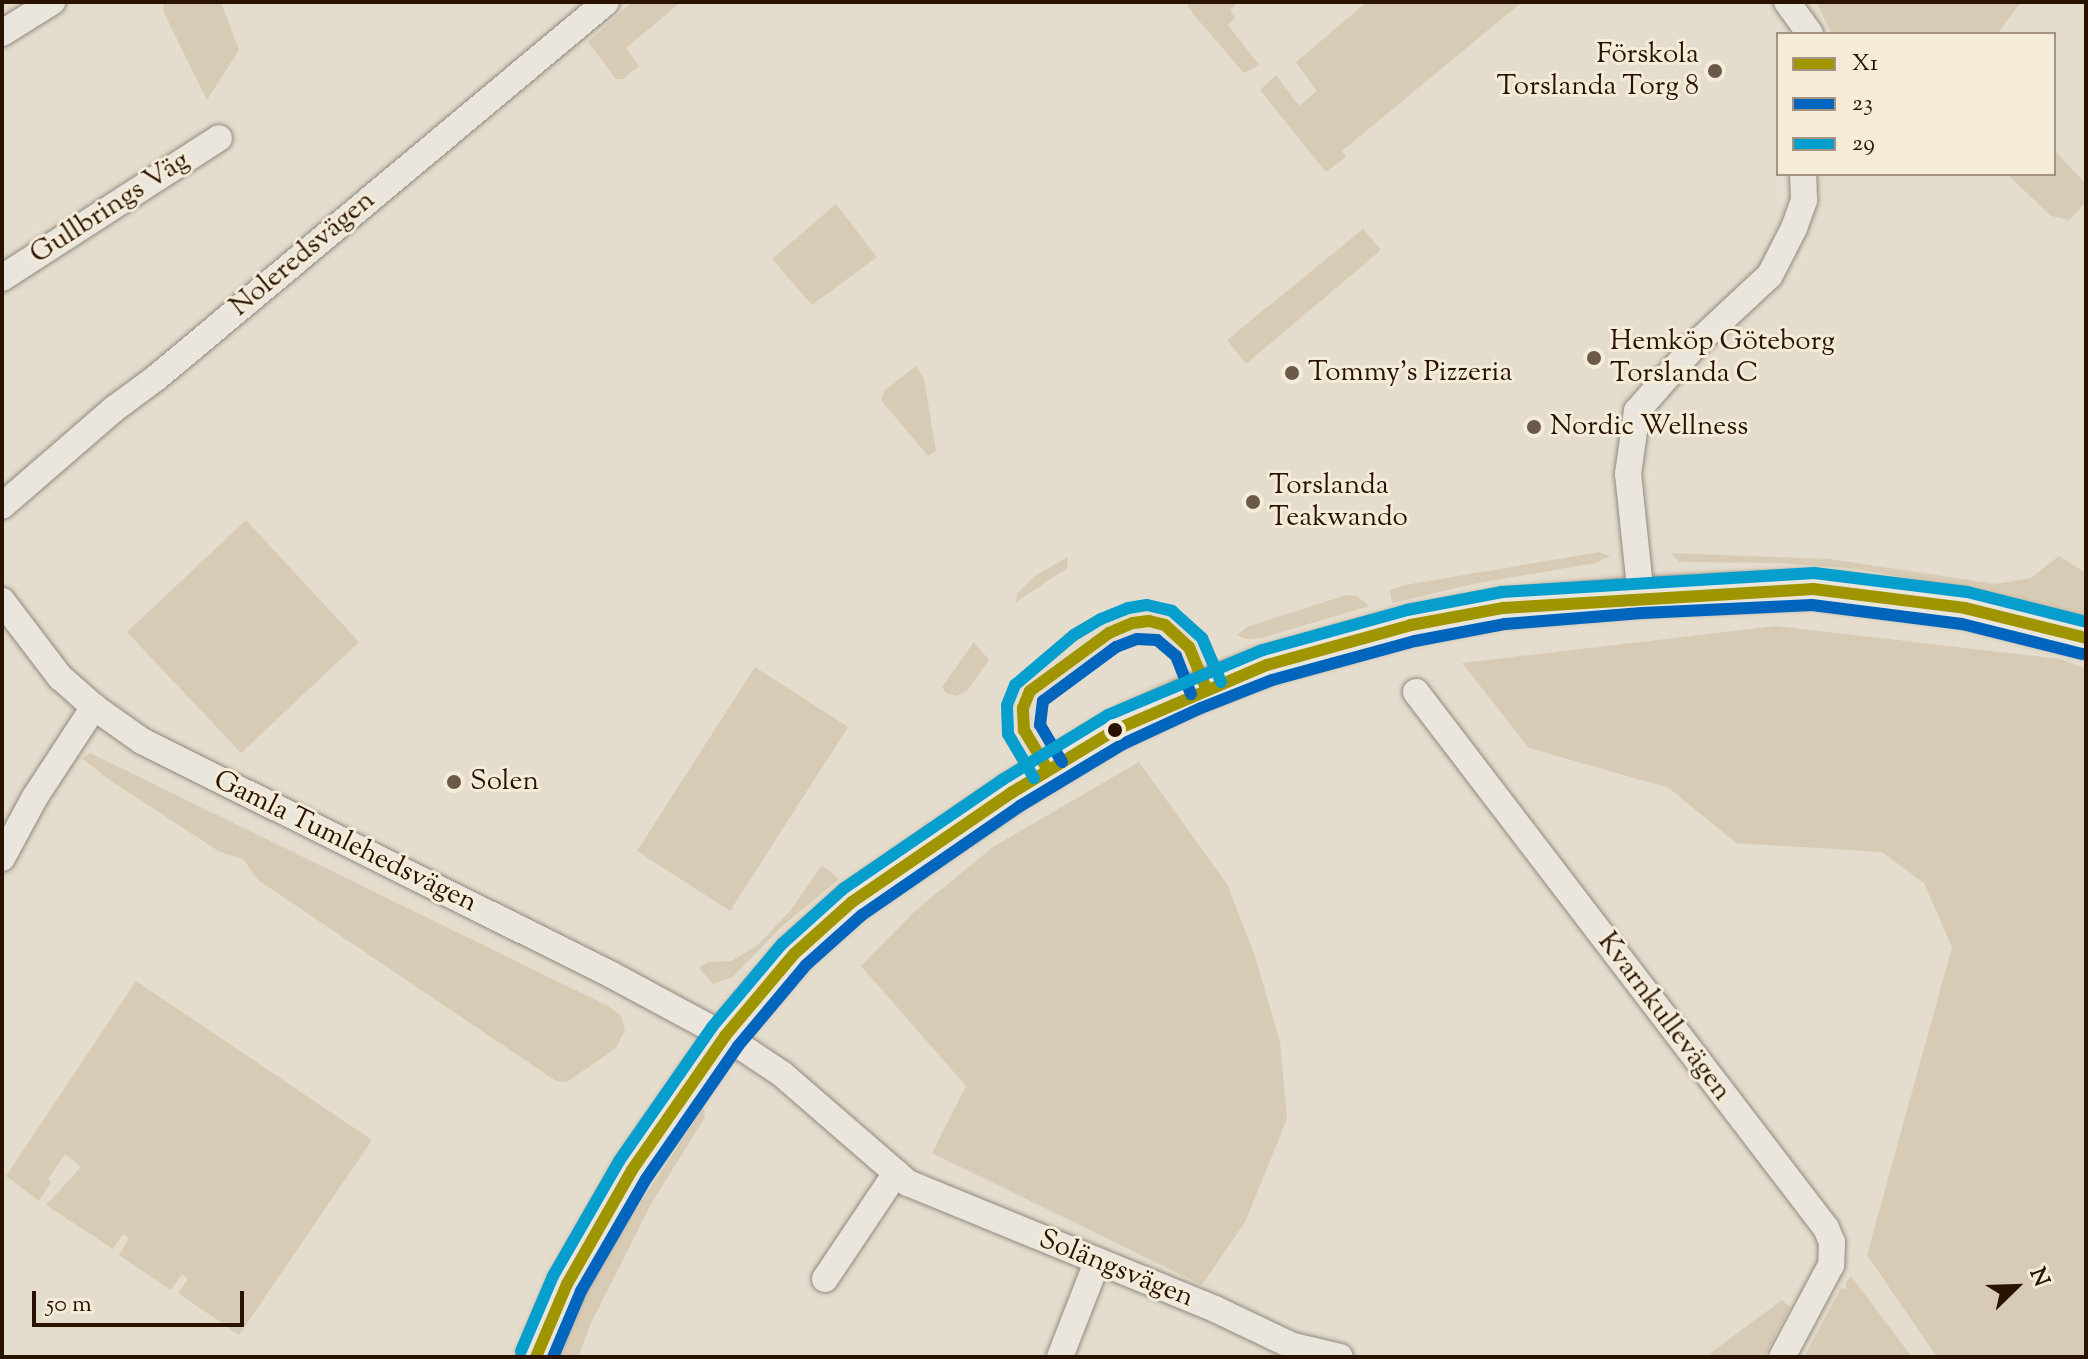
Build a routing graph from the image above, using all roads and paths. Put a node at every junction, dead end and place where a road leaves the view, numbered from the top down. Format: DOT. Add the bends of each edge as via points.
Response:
graph roads {
  1 [pos="52,2"];
  2 [pos="606,2"];
  3 [pos="1787,2"];
  4 [pos="1809,32"];
  5 [pos="2,33"];
  6 [pos="219,138"];
  7 [pos="1803,176"];
  8 [pos="2,278"];
  9 [pos="2,506"];
  10 [pos="1641,597"];
  11 [pos="2,601"];
  12 [pos="2086,638"];
  13 [pos="1416,692"];
  14 [pos="94,707"];
  15 [pos="2,858"];
  16 [pos="725,1036"];
  17 [pos="896,1173"];
  18 [pos="1097,1262"];
  19 [pos="825,1279"];
  20 [pos="536,1357"];
  21 [pos="1060,1357"];
  22 [pos="1340,1357"];
  23 [pos="1782,1357"];
  1 -- 5 [label="street"];
  2 -- 9 [label="street, Noleredsvägen"];
  3 -- 4 [label="street"];
  6 -- 8 [label="street, Gullbrings Väg"];
  7 -- 10 [label="street" via="1804,200 1770,275 1696,344 1637,411 1628,474"];
  10 -- 12 [label="street" via="1813,589 1965,608"];
  10 -- 16 [label="street" via="1503,608 1387,630 1267,665 1115,730 999,801 852,902 794,954"];
  11 -- 14 [label="street, Gamla Tumlehedsvägen" via="60,677"];
  13 -- 23 [label="street, Kvarnkullevägen" via="1826,1228 1832,1242 1831,1265"];
  14 -- 15 [label="street"];
  14 -- 16 [label="street, Gamla Tumlehedsvägen" via="142,741"];
  16 -- 17 [label="street, Solängsvägen" via="782,1074"];
  16 -- 20 [label="street" via="616,1197 567,1284"];
  17 -- 18 [label="street, Solängsvägen" via="908,1183"];
  17 -- 19 [label="street"];
  18 -- 21 [label="street"];
  18 -- 22 [label="street, Solängsvägen" via="1293,1346"];
}
